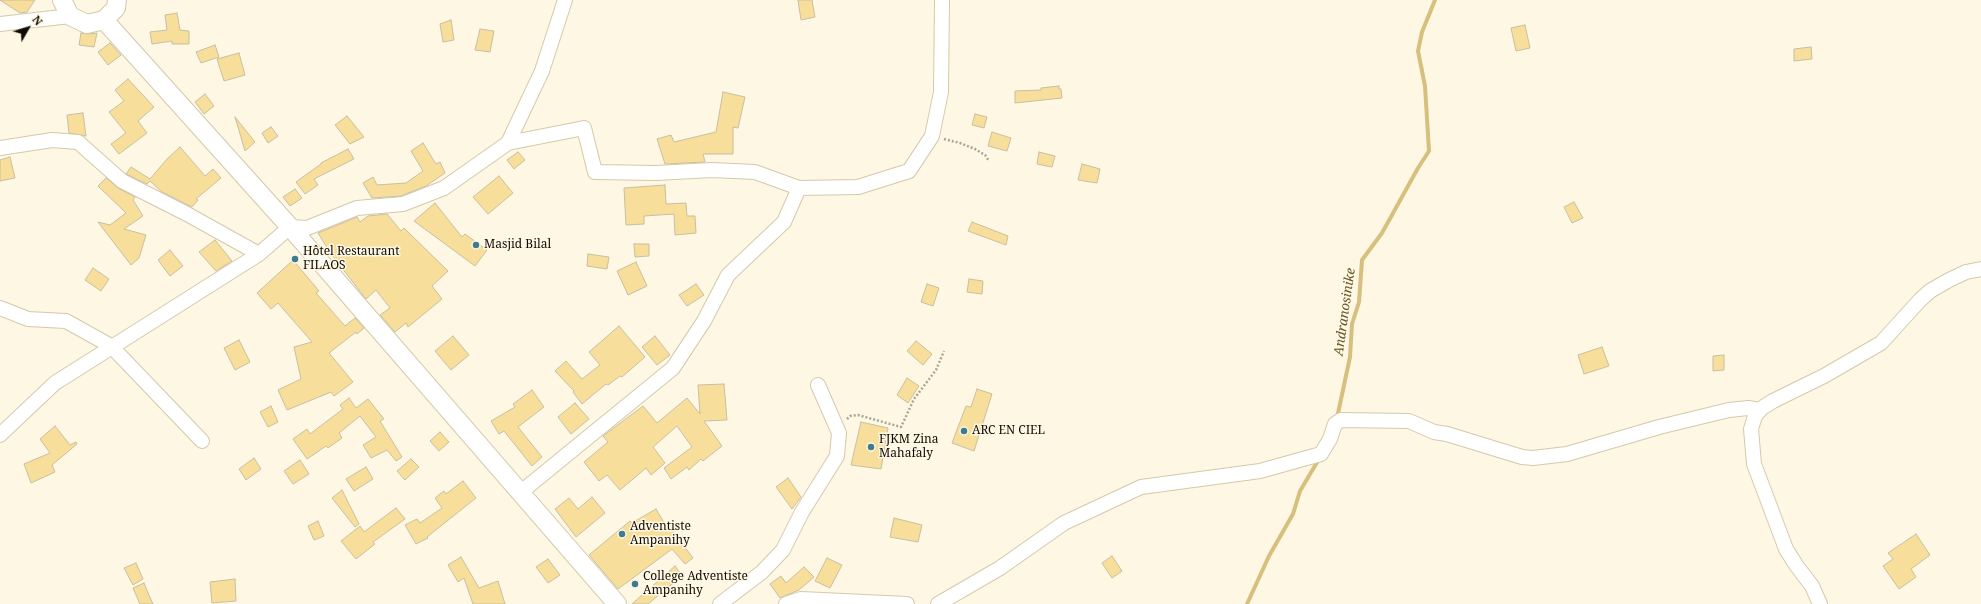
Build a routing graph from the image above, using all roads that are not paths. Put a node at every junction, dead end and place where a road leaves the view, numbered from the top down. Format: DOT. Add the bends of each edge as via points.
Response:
graph roads {
  1 [pos="62,0"];
  2 [pos="117,0"];
  3 [pos="565,0"];
  4 [pos="942,0"];
  5 [pos="70,16"];
  6 [pos="104,20"];
  7 [pos="0,24"];
  8 [pos="508,143"];
  9 [pos="0,148"];
  10 [pos="799,188"];
  11 [pos="290,227"];
  12 [pos="259,254"];
  13 [pos="1981,269"];
  14 [pos="0,308"];
  15 [pos="111,346"];
  16 [pos="818,385"];
  17 [pos="1760,410"];
  18 [pos="0,435"];
  19 [pos="202,441"];
  20 [pos="521,492"];
  21 [pos="617,604"];
  22 [pos="720,604"];
  23 [pos="786,604"];
  24 [pos="907,604"];
  25 [pos="938,604"];
  26 [pos="1820,604"];
  1 -- 5 [label="main road"];
  2 -- 6 [label="main road" via="116,8"];
  3 -- 8 [label="street" via="542,71"];
  4 -- 10 [label="street" via="941,92 932,136 909,171 858,187"];
  5 -- 6 [label="main road" via="87,24"];
  5 -- 7 [label="street"];
  6 -- 11 [label="main road"];
  8 -- 10 [label="street" via="584,128 595,172 755,172"];
  8 -- 11 [label="street" via="444,188 403,204 357,208 307,228"];
  9 -- 12 [label="street" via="52,140 78,142 122,181"];
  10 -- 20 [label="street" via="784,222 728,275 704,321 673,368"];
  11 -- 12 [label="street"];
  11 -- 20 [label="main road"];
  12 -- 15 [label="street"];
  13 -- 17 [label="street" via="1966,272 1930,291 1881,343"];
  14 -- 15 [label="street" via="28,319 66,321"];
  15 -- 18 [label="street" via="55,383"];
  15 -- 19 [label="street"];
  16 -- 22 [label="street" via="839,433 837,456 802,512 783,550 762,572"];
  17 -- 25 [label="street" via="1729,410 1567,454 1533,458 1434,432 1409,421 1341,420 1335,424 1321,454 1260,472 1141,487 1064,523 1000,568"];
  17 -- 26 [label="street" via="1755,416 1751,430 1754,464 1782,539 1796,565 1812,586"];
  20 -- 21 [label="main road"];
  23 -- 24 [label="street" via="801,599"];
}
